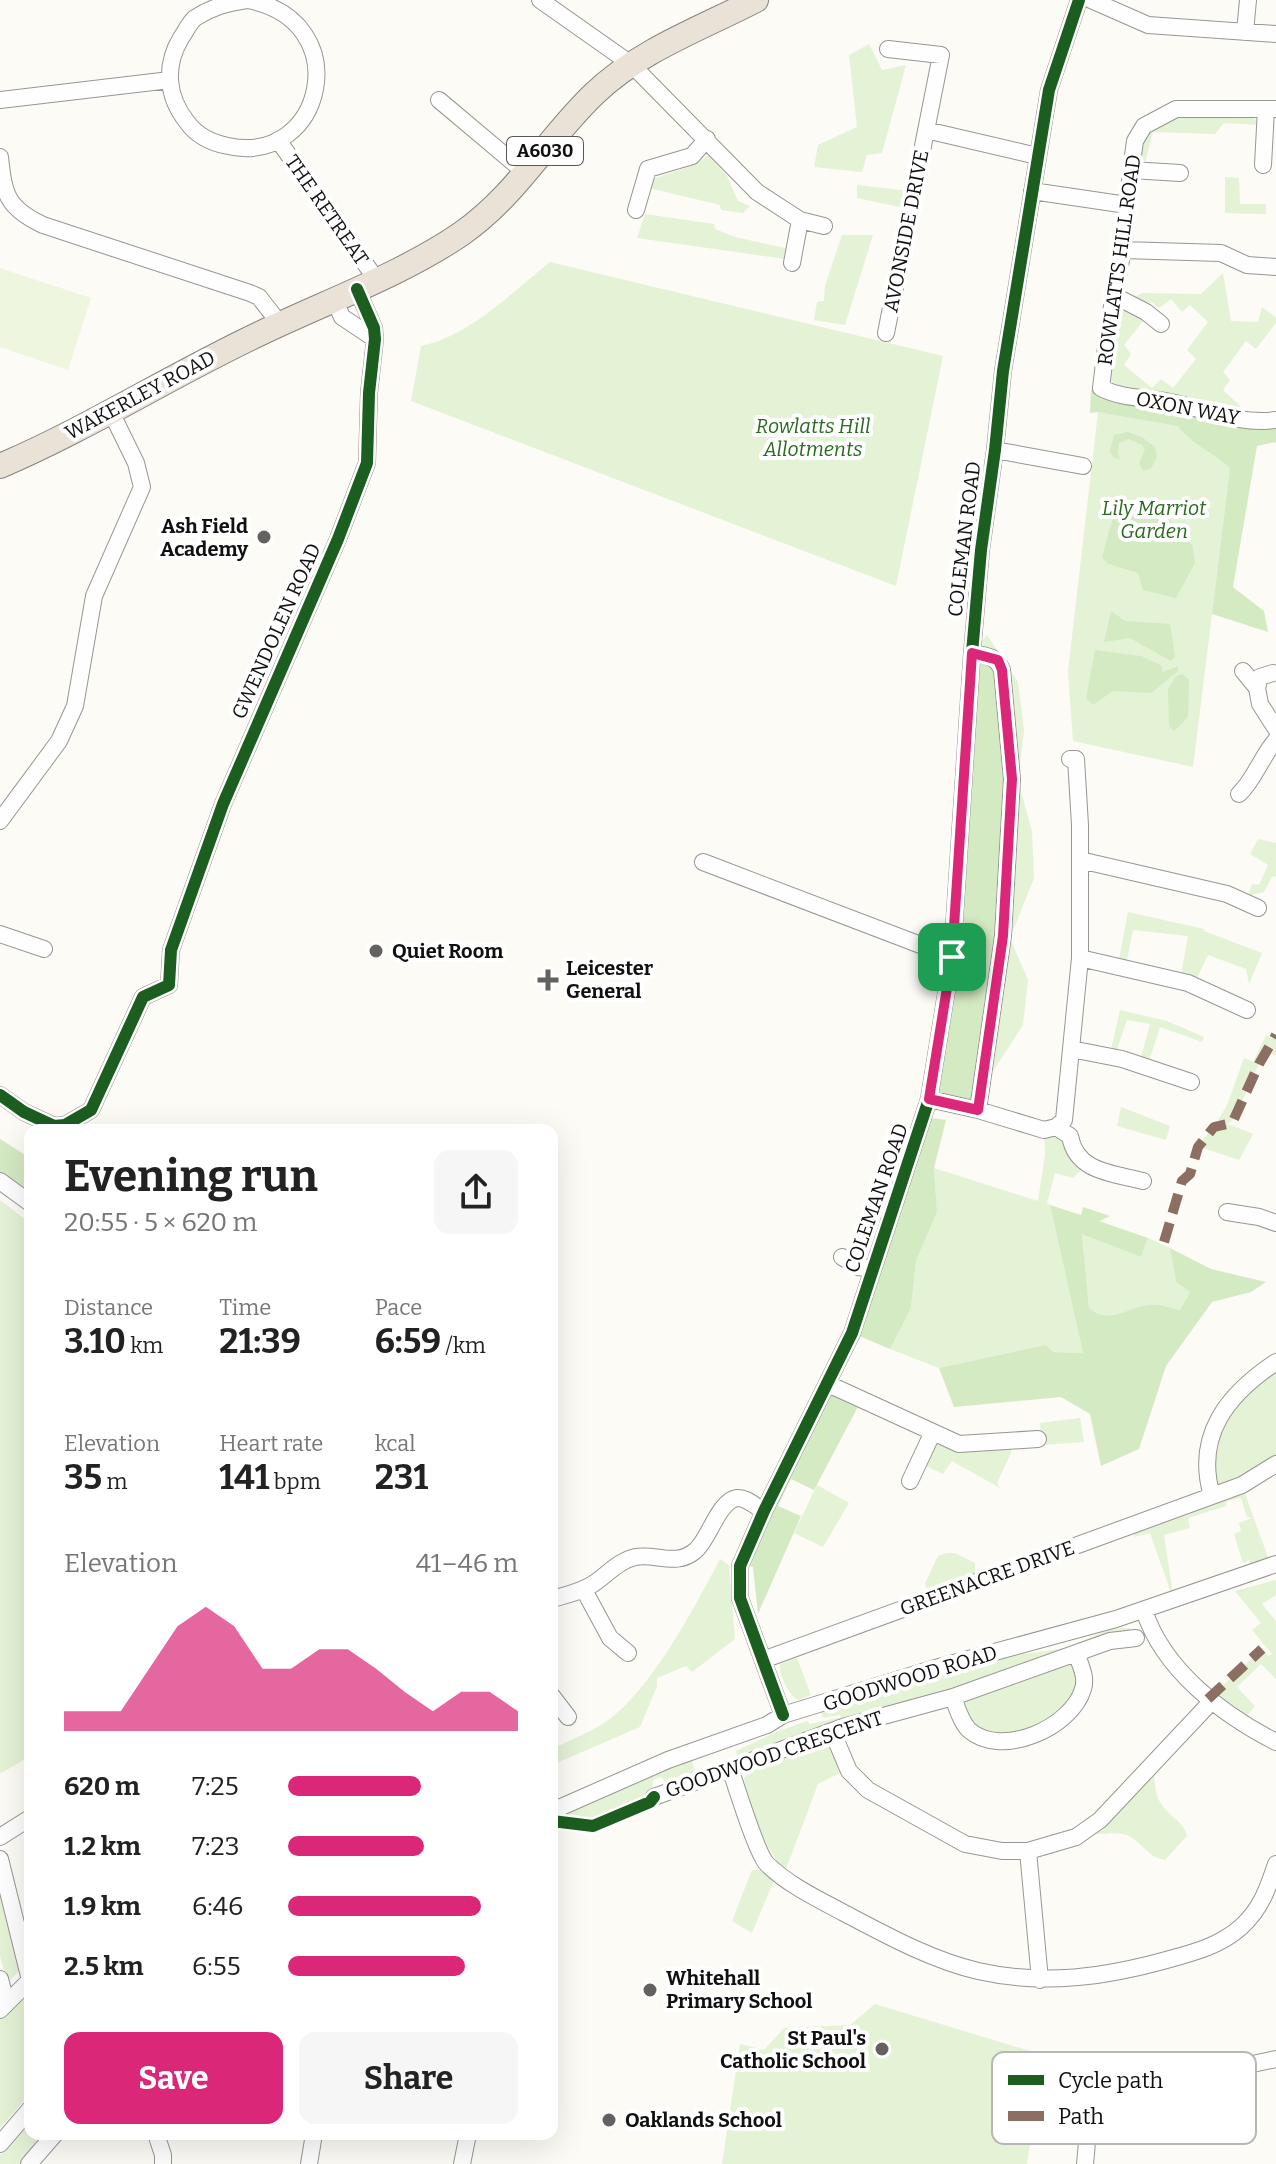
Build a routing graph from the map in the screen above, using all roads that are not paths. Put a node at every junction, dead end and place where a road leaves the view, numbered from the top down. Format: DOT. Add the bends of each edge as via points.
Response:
graph roads {
  1 [pos="247,0"];
  2 [pos="540,0"];
  3 [pos="756,0"];
  4 [pos="1079,0"];
  5 [pos="1091,0"];
  6 [pos="1248,0"];
  7 [pos="1245,32"];
  8 [pos="1276,34"];
  9 [pos="888,49"];
  10 [pos="631,64"];
  11 [pos="170,80"];
  12 [pos="0,100"];
  13 [pos="439,100"];
  14 [pos="1271,109"];
  15 [pos="926,130"];
  16 [pos="707,139"];
  17 [pos="278,140"];
  18 [pos="1037,156"];
  19 [pos="0,157"];
  20 [pos="1263,165"];
  21 [pos="1131,170"];
  22 [pos="1180,173"];
  23 [pos="527,174"];
  24 [pos="1032,191"];
  25 [pos="1127,205"];
  26 [pos="636,210"];
  27 [pos="800,220"];
  28 [pos="824,226"];
  29 [pos="1123,250"];
  30 [pos="792,263"];
  31 [pos="1276,267"];
  32 [pos="356,289"];
  33 [pos="1115,296"];
  34 [pos="280,324"];
  35 [pos="1161,324"];
  36 [pos="886,333"];
  37 [pos="375,339"];
  38 [pos="1101,388"];
  39 [pos="110,410"];
  40 [pos="1276,420"];
  41 [pos="995,450"];
  42 [pos="0,466"];
  43 [pos="1083,466"];
  44 [pos="972,653"];
  45 [pos="1243,671"];
  46 [pos="1273,673"];
  47 [pos="1257,688"];
  48 [pos="1276,729"];
  49 [pos="1276,740"];
  50 [pos="1070,759"];
  51 [pos="1239,794"];
  52 [pos="0,821"];
  53 [pos="1080,860"];
  54 [pos="703,862"];
  55 [pos="1258,908"];
  56 [pos="0,934"];
  57 [pos="44,949"];
  58 [pos="952,957"];
  59 [pos="1080,958"];
  60 [pos="1247,1010"];
  61 [pos="1071,1049"];
  62 [pos="1191,1082"];
  63 [pos="0,1095"];
  64 [pos="929,1099"];
  65 [pos="978,1110"];
  66 [pos="50,1124"];
  67 [pos="67,1124"];
  68 [pos="1056,1127"];
  69 [pos="0,1181"];
  70 [pos="1139,1183"];
  71 [pos="24,1199"];
  72 [pos="1227,1212"];
  73 [pos="1276,1223"];
  74 [pos="842,1257"];
  75 [pos="873,1269"];
  76 [pos="1276,1362"];
  77 [pos="828,1384"];
  78 [pos="932,1434"];
  79 [pos="1038,1439"];
  80 [pos="1276,1464"];
  81 [pos="910,1481"];
  82 [pos="1212,1496"];
  83 [pos="764,1511"];
  84 [pos="1276,1564"];
  85 [pos="584,1590"];
  86 [pos="558,1597"];
  87 [pos="1144,1610"];
  88 [pos="1136,1638"];
  89 [pos="616,1651"];
  90 [pos="1076,1653"];
  91 [pos="763,1660"];
  92 [pos="953,1697"];
  93 [pos="1209,1700"];
  94 [pos="558,1704"];
  95 [pos="783,1715"];
  96 [pos="568,1717"];
  97 [pos="832,1731"];
  98 [pos="1276,1742"];
  99 [pos="730,1768"];
  100 [pos="654,1797"];
  101 [pos="558,1808"];
  102 [pos="24,1822"];
  103 [pos="0,1837"];
  104 [pos="1028,1851"];
  105 [pos="0,1859"];
  106 [pos="1276,1864"];
  107 [pos="24,1956"];
  108 [pos="0,1979"];
  109 [pos="1040,1980"];
  110 [pos="24,1986"];
  111 [pos="3,2006"];
  112 [pos="1276,2059"];
  113 [pos="1256,2063"];
  114 [pos="24,2116"];
  115 [pos="50,2140"];
  116 [pos="158,2140"];
  117 [pos="313,2140"];
  118 [pos="467,2140"];
  119 [pos="0,2144"];
  120 [pos="1087,2144"];
  121 [pos="29,2164"];
  122 [pos="163,2164"];
  123 [pos="309,2164"];
  124 [pos="462,2164"];
  125 [pos="1085,2164"];
  1 -- 11 [label="street" via="219,5 192,20 172,53"];
  1 -- 17 [label="street" via="289,16 308,38 317,63 317,87 308,111"];
  2 -- 10 [label="street"];
  3 -- 10 [label="highway, A6030"];
  4 -- 18 [label="street, COLEMAN ROAD" via="1049,90"];
  5 -- 7 [label="street" via="1148,25"];
  6 -- 7 [label="street"];
  7 -- 8 [label="street"];
  9 -- 15 [label="street, AVONSIDE DRIVE" via="941,55"];
  10 -- 16 [label="street"];
  10 -- 23 [label="highway, A6030" via="592,96"];
  11 -- 12 [label="street"];
  11 -- 17 [label="street" via="179,112 213,143 243,149"];
  13 -- 23 [label="street"];
  14 -- 20 [label="street"];
  14 -- 21 [label="street, ROWLATTS HILL ROAD" via="1176,109 1144,126 1135,141"];
  15 -- 18 [label="street, AVONSIDE DRIVE"];
  15 -- 36 [label="street, AVONSIDE DRIVE"];
  16 -- 26 [label="street" via="692,156 648,169"];
  16 -- 27 [label="street" via="757,192"];
  17 -- 32 [label="street, THE RETREAT"];
  18 -- 24 [label="street, COLEMAN ROAD"];
  19 -- 34 [label="street" via="7,194 15,210 28,218 250,293"];
  21 -- 22 [label="street"];
  21 -- 25 [label="street, ROWLATTS HILL ROAD"];
  23 -- 32 [label="highway, A6030" via="458,236"];
  24 -- 25 [label="street"];
  24 -- 41 [label="street, COLEMAN ROAD"];
  25 -- 29 [label="street, ROWLATTS HILL ROAD"];
  27 -- 28 [label="street"];
  27 -- 30 [label="street"];
  29 -- 31 [label="street" via="1221,253 1247,265"];
  29 -- 33 [label="street, ROWLATTS HILL ROAD"];
  32 -- 34 [label="highway, A6030"];
  32 -- 37 [label="street, GWENDOLEN ROAD"];
  32 -- 37 [label="street" via="342,317"];
  33 -- 35 [label="street"];
  33 -- 38 [label="street, ROWLATTS HILL ROAD"];
  34 -- 39 [label="highway, WAKERLEY ROAD / A6030"];
  37 -- 67 [label="street, GWENDOLEN ROAD" via="367,463 223,804 171,950 169,985 143,997 91,1110"];
  38 -- 40 [label="street, OXON WAY" via="1229,418"];
  39 -- 42 [label="highway, WAKERLEY ROAD / A6030"];
  39 -- 52 [label="street" via="142,487 94,596 75,706 59,741"];
  41 -- 43 [label="street"];
  41 -- 44 [label="street, COLEMAN ROAD"];
  44 -- 58 [label="street, COLEMAN ROAD"];
  44 -- 65 [label="street" via="998,660 1002,670 1012,779 1003,936"];
  45 -- 47 [label="street"];
  46 -- 47 [label="street" via="1260,677"];
  47 -- 48 [label="street" via="1260,704"];
  49 -- 51 [label="street"];
  50 -- 53 [label="street" via="1076,759"];
  53 -- 55 [label="street" via="1227,894"];
  53 -- 59 [label="street"];
  54 -- 58 [label="street"];
  56 -- 57 [label="street"];
  58 -- 64 [label="street, COLEMAN ROAD"];
  59 -- 60 [label="street" via="1188,983"];
  59 -- 61 [label="street"];
  61 -- 62 [label="street"];
  61 -- 68 [label="street" via="1066,1110"];
  63 -- 66 [label="street, GWENDOLEN ROAD"];
  64 -- 65 [label="street"];
  64 -- 75 [label="street, COLEMAN ROAD"];
  65 -- 68 [label="street" via="1044,1130"];
  68 -- 70 [label="street" via="1070,1136 1072,1150 1085,1164"];
  69 -- 71 [label="street"];
  72 -- 73 [label="street"];
  74 -- 75 [label="street"];
  75 -- 77 [label="street, COLEMAN ROAD"];
  76 -- 82 [label="street" via="1227,1404 1210,1437 1206,1474"];
  77 -- 78 [label="street"];
  77 -- 83 [label="street, COLEMAN ROAD"];
  78 -- 79 [label="street" via="959,1444 1012,1447"];
  78 -- 81 [label="street"];
  80 -- 82 [label="street, GREENACRE DRIVE"];
  82 -- 91 [label="street, GREENACRE DRIVE"];
  83 -- 85 [label="street" via="740,1497 734,1499 688,1556 627,1559"];
  83 -- 91 [label="street, COLEMAN ROAD" via="740,1576 740,1598"];
  84 -- 87 [label="street, GOODWOOD ROAD"];
  85 -- 86 [label="street"];
  85 -- 89 [label="street"];
  87 -- 93 [label="street" via="1158,1645"];
  87 -- 95 [label="street, GOODWOOD ROAD"];
  88 -- 90 [label="street, GOODWOOD CRESCENT"];
  90 -- 92 [label="street, GOODWOOD CRESCENT"];
  90 -- 92 [label="street" via="1083,1690 1067,1714 1032,1736 1006,1740 978,1735 968,1729"];
  91 -- 95 [label="street, COLEMAN ROAD"];
  92 -- 97 [label="street, GOODWOOD CRESCENT"];
  93 -- 98 [label="street"];
  93 -- 104 [label="street" via="1100,1820 1067,1841"];
  94 -- 96 [label="street"];
  95 -- 101 [label="street, GOODWOOD ROAD"];
  97 -- 99 [label="street, GOODWOOD CRESCENT"];
  97 -- 104 [label="street" via="849,1771 868,1790 965,1844"];
  99 -- 100 [label="street, GOODWOOD CRESCENT"];
  99 -- 109 [label="street" via="764,1862 784,1878 938,1958 987,1973"];
  102 -- 103 [label="street"];
  104 -- 109 [label="street"];
  105 -- 107 [label="street"];
  106 -- 109 [label="street" via="1258,1908 1221,1942 1124,1971"];
  108 -- 111 [label="street"];
  110 -- 111 [label="street"];
  112 -- 113 [label="street"];
  114 -- 119 [label="street"];
  115 -- 121 [label="street"];
  116 -- 122 [label="street"];
  117 -- 123 [label="street"];
  118 -- 124 [label="street"];
  120 -- 125 [label="street"];
}
